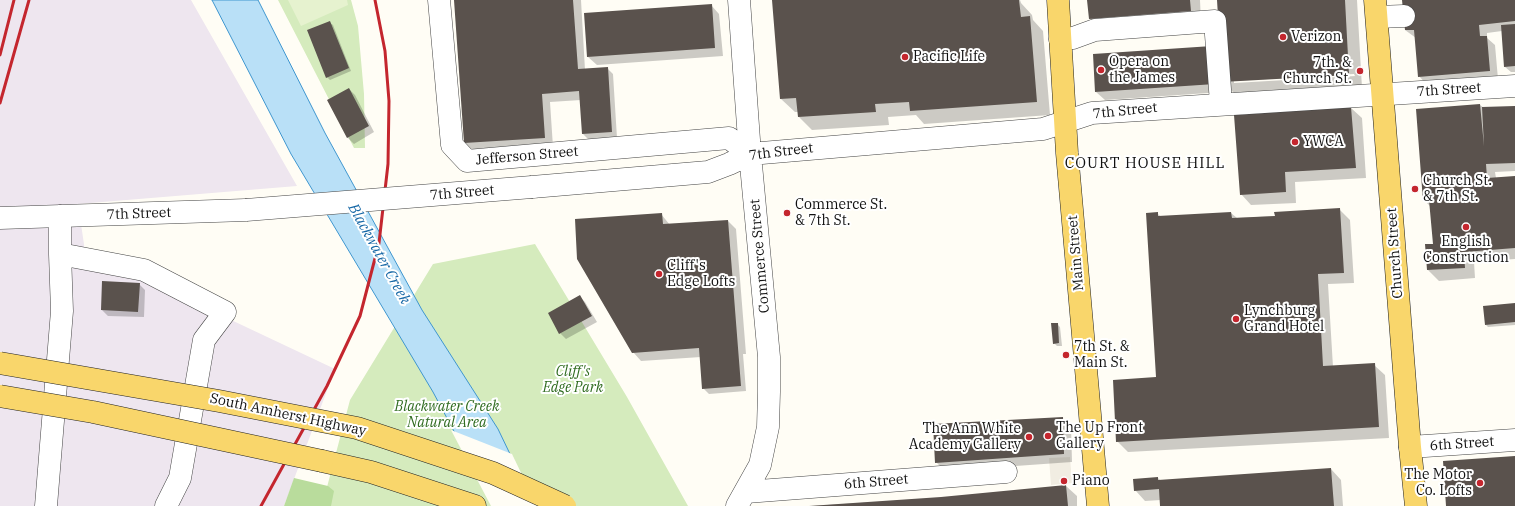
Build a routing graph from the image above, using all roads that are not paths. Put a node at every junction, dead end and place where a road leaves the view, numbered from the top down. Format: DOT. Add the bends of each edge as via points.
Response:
graph roads {
  1 [pos="439,0"];
  2 [pos="739,0"];
  3 [pos="1058,0"];
  4 [pos="1376,8"];
  5 [pos="1404,16"];
  6 [pos="1060,39"];
  7 [pos="1515,86"];
  8 [pos="1384,94"];
  9 [pos="1221,103"];
  10 [pos="1066,122"];
  11 [pos="750,154"];
  12 [pos="60,216"];
  13 [pos="0,218"];
  14 [pos="60,254"];
  15 [pos="0,363"];
  16 [pos="0,396"];
  17 [pos="1515,440"];
  18 [pos="1410,447"];
  19 [pos="1006,472"];
  20 [pos="790,497"];
  21 [pos="741,499"];
  22 [pos="46,506"];
  23 [pos="166,506"];
  24 [pos="475,506"];
  25 [pos="565,506"];
  26 [pos="1098,506"];
  27 [pos="1416,506"];
  1 -- 11 [label="street, Jefferson Street" via="452,145 467,161 729,138"];
  2 -- 11 [label="street, Commerce Street"];
  3 -- 6 [label="main road, Main Street"];
  4 -- 5 [label="street"];
  4 -- 8 [label="main road, Church Street"];
  6 -- 9 [label="street" via="1073,38 1094,30 1215,21"];
  6 -- 10 [label="main road, Main Street"];
  7 -- 8 [label="street, 7th Street"];
  8 -- 9 [label="street, 7th Street"];
  8 -- 18 [label="main road, Church Street"];
  9 -- 10 [label="street, 7th Street" via="1092,113"];
  10 -- 11 [label="street, 7th Street" via="1043,129"];
  10 -- 26 [label="main road, Main Street"];
  11 -- 12 [label="street, 7th Street, bridge" via="708,172 246,210"];
  11 -- 21 [label="street, Commerce Street" via="769,357 769,392 768,427 760,465"];
  12 -- 13 [label="street, 7th Street"];
  12 -- 14 [label="street"];
  14 -- 22 [label="street" via="62,311"];
  14 -- 23 [label="street" via="144,270 225,312 204,340 180,478"];
  15 -- 25 [label="main road, South Amherst Highway, bridge" via="357,428 493,473"];
  16 -- 24 [label="main road, bridge" via="93,412 350,467"];
  17 -- 18 [label="street, 6th Street"];
  18 -- 27 [label="main road, Church Street"];
  19 -- 20 [label="street, 6th Street"];
  20 -- 21 [label="street, 6th Street"];
}
